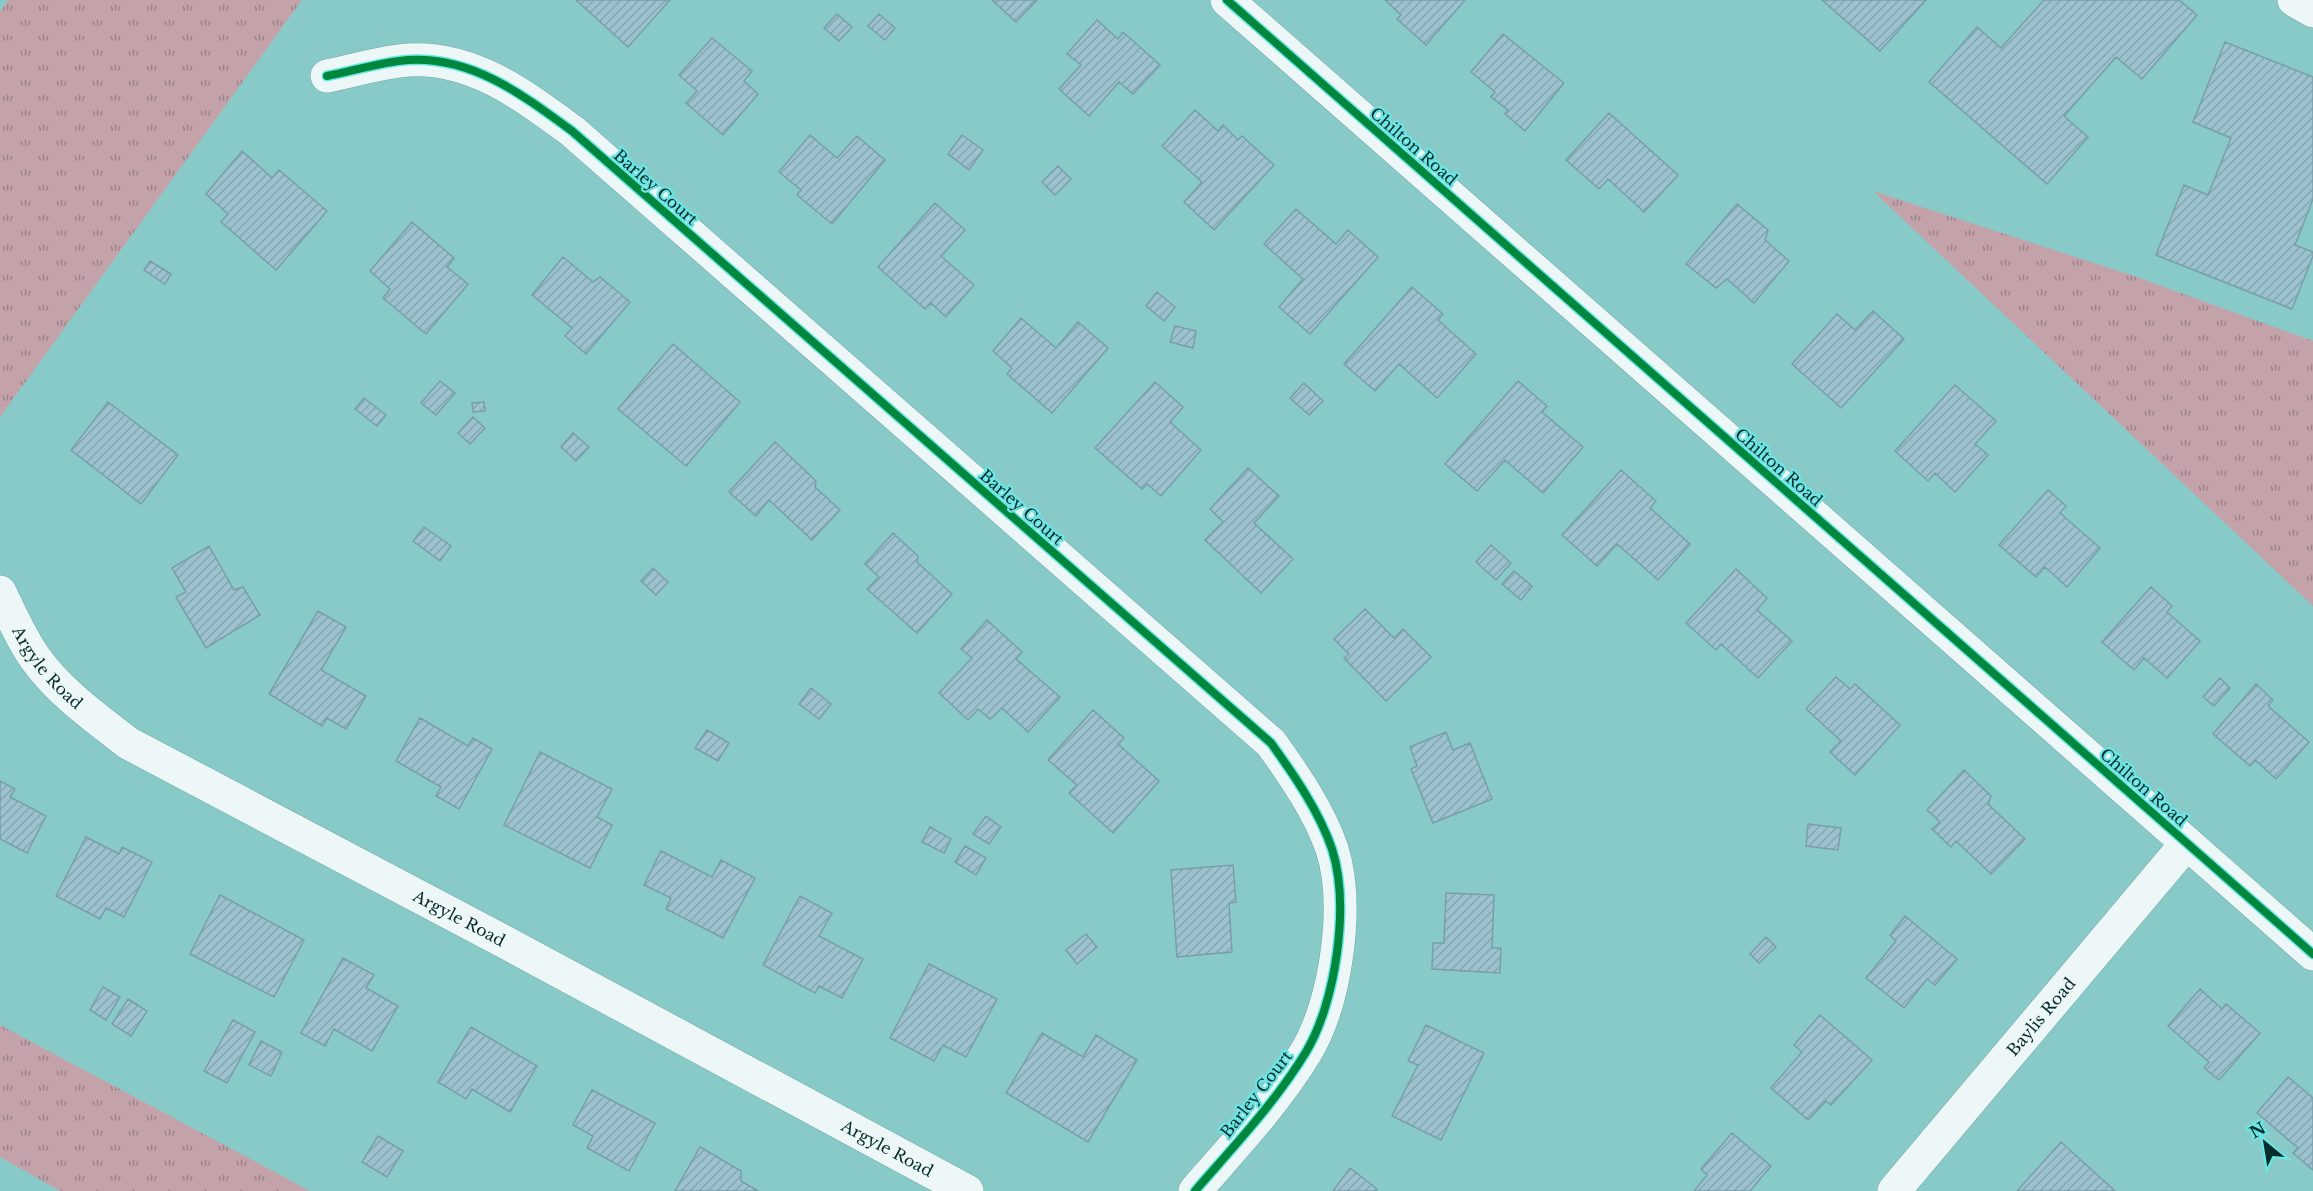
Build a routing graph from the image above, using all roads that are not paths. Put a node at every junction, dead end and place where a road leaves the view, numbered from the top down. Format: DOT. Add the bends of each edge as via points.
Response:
graph roads {
  1 [pos="1227,0"];
  2 [pos="2294,0"];
  3 [pos="2313,11"];
  4 [pos="327,76"];
  5 [pos="0,592"];
  6 [pos="2187,843"];
  7 [pos="2313,954"];
  8 [pos="967,1191"];
  9 [pos="1196,1191"];
  10 [pos="1894,1191"];
  1 -- 6 [label="street, Chilton Road"];
  2 -- 3 [label="street"];
  4 -- 9 [label="street, Barley Court" via="407,60 444,61 479,72 515,90 572,131 1271,743 1303,787 1332,850 1338,889 1339,947 1330,992 1307,1050 1280,1091"];
  5 -- 8 [label="street, Argyle Road" via="37,660 76,703 128,743"];
  6 -- 7 [label="street, Chilton Road"];
  6 -- 10 [label="street, Baylis Road"];
}
